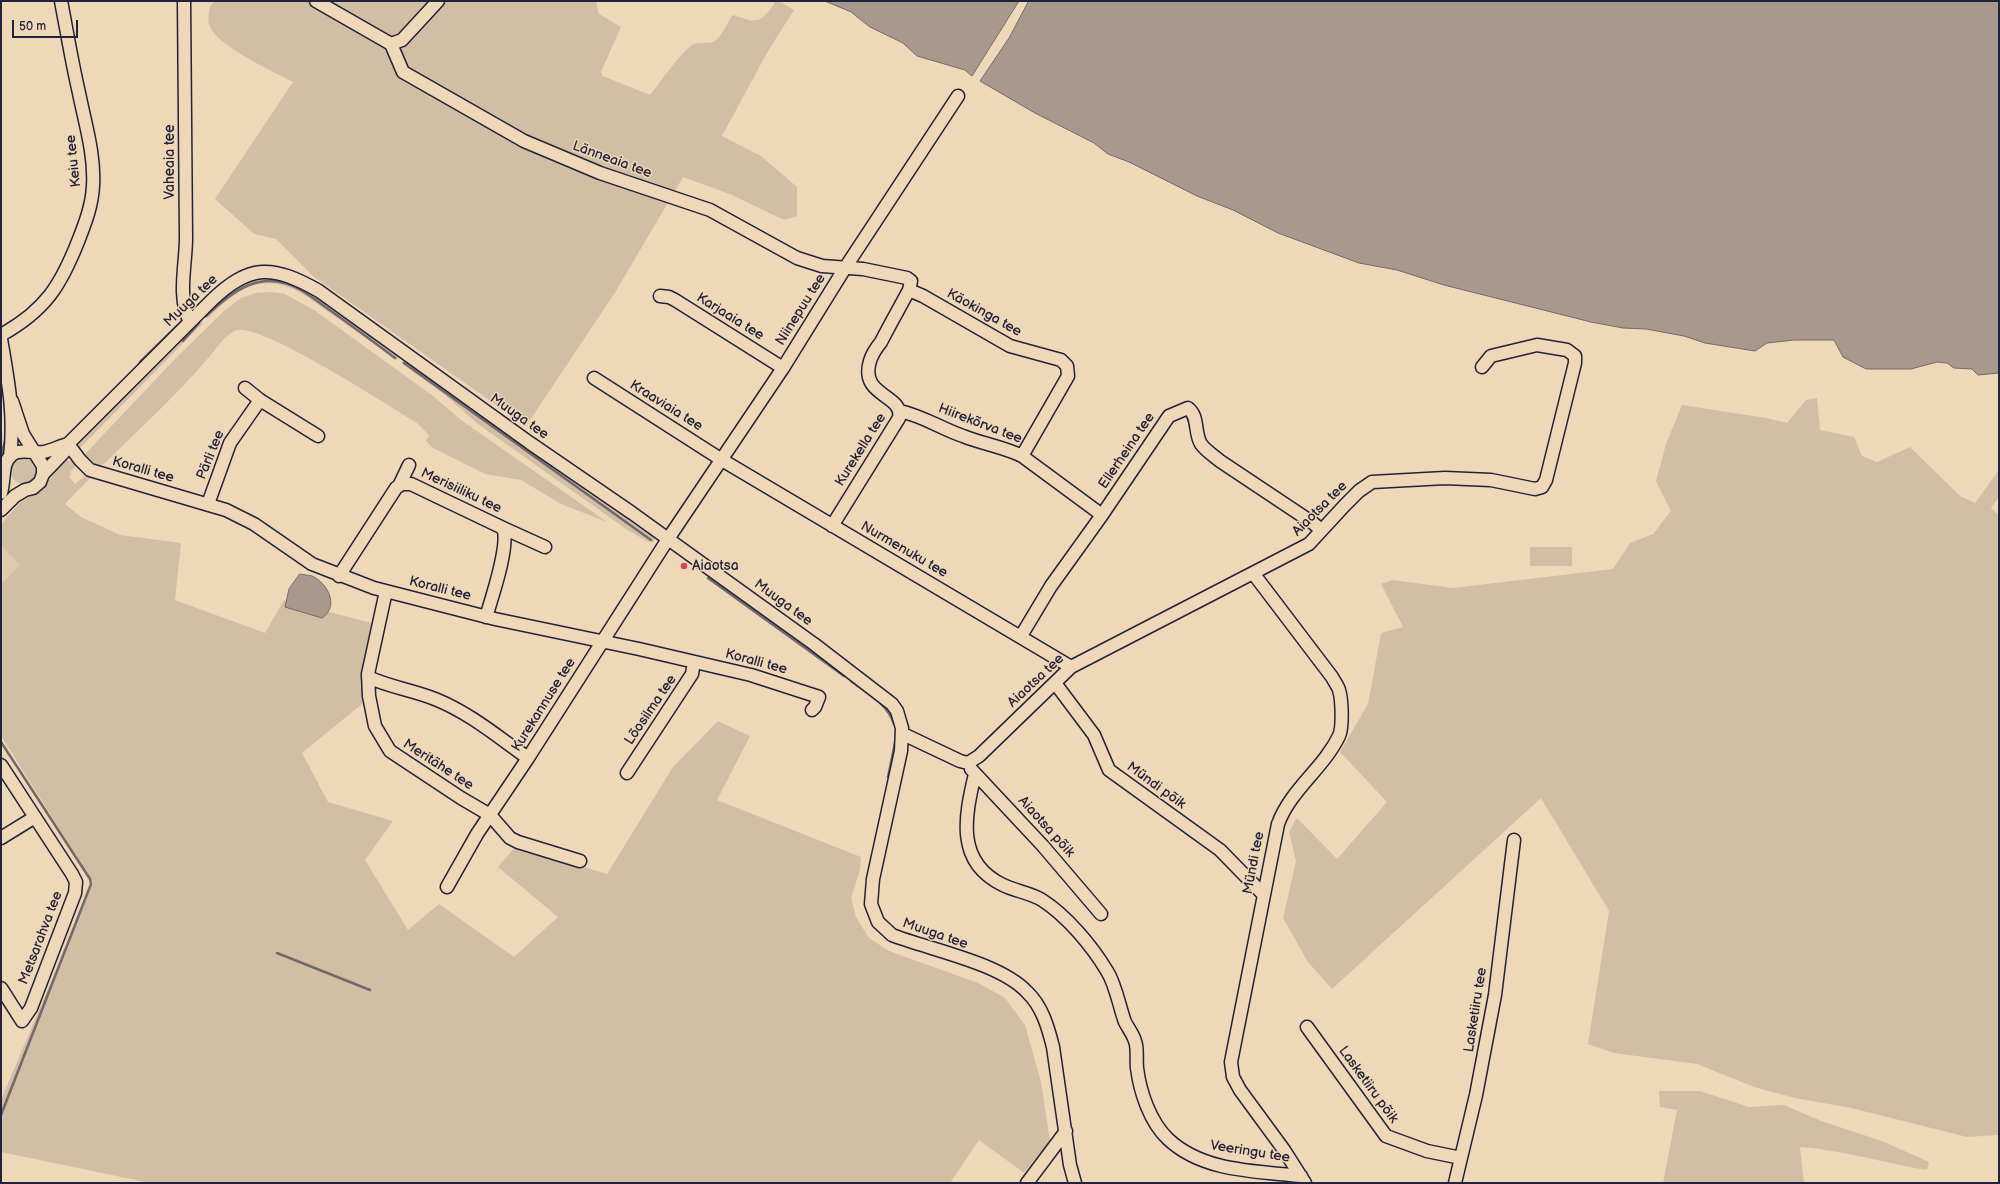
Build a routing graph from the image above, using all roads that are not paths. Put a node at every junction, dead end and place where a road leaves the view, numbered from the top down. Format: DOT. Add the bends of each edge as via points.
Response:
graph roads {
  1 [pos="61,1"];
  2 [pos="184,1"];
  3 [pos="316,1"];
  4 [pos="438,1"];
  5 [pos="391,44"];
  6 [pos="958,96"];
  7 [pos="845,268"];
  8 [pos="909,290"];
  9 [pos="660,296"];
  10 [pos="190,322"];
  11 [pos="1,335"];
  12 [pos="1,339"];
  13 [pos="1482,367"];
  14 [pos="783,368"];
  15 [pos="594,378"];
  16 [pos="245,388"];
  17 [pos="260,400"];
  18 [pos="12,401"];
  19 [pos="900,411"];
  20 [pos="318,436"];
  21 [pos="68,444"];
  22 [pos="34,453"];
  23 [pos="1022,456"];
  24 [pos="10,457"];
  25 [pos="722,460"];
  26 [pos="409,464"];
  27 [pos="43,474"];
  28 [pos="5,475"];
  29 [pos="399,486"];
  30 [pos="25,490"];
  31 [pos="1,493"];
  32 [pos="208,504"];
  33 [pos="1,510"];
  34 [pos="1102,515"];
  35 [pos="832,526"];
  36 [pos="503,528"];
  37 [pos="1321,530"];
  38 [pos="668,539"];
  39 [pos="545,547"];
  40 [pos="1254,573"];
  41 [pos="339,576"];
  42 [pos="386,591"];
  43 [pos="486,616"];
  44 [pos="1021,636"];
  45 [pos="602,642"];
  46 [pos="694,662"];
  47 [pos="1071,667"];
  48 [pos="368,677"];
  49 [pos="1055,683"];
  50 [pos="812,710"];
  51 [pos="903,734"];
  52 [pos="528,758"];
  53 [pos="968,762"];
  54 [pos="1,764"];
  55 [pos="627,773"];
  56 [pos="974,774"];
  57 [pos="490,815"];
  58 [pos="35,817"];
  59 [pos="1,838"];
  60 [pos="1514,840"];
  61 [pos="580,861"];
  62 [pos="447,887"];
  63 [pos="1263,894"];
  64 [pos="1101,914"];
  65 [pos="1,988"];
  66 [pos="1308,1027"];
  67 [pos="1066,1131"];
  68 [pos="1461,1158"];
  69 [pos="1303,1179"];
  70 [pos="1027,1183"];
  71 [pos="1075,1183"];
  72 [pos="1455,1183"];
  1 -- 11 [label="street, Keiu tee" via="89,143 93,185 90,206 58,286 40,307"];
  2 -- 10 [label="street, Vaheaia tee" via="186,241 183,300"];
  3 -- 5 [label="street"];
  4 -- 5 [label="street" via="402,40"];
  5 -- 7 [label="street, Länneaia tee" via="403,72 524,141 600,173 710,210 797,258 822,266"];
  6 -- 7 [label="street, Niinepuu tee"];
  7 -- 8 [label="street" via="907,278 911,281"];
  7 -- 14 [label="street, Niinepuu tee"];
  8 -- 19 [label="street, Kurekella tee" via="870,361 870,375 876,390 899,407"];
  8 -- 23 [label="street, Käokinga tee" via="1010,346 1061,360 1067,366 1068,376"];
  9 -- 14 [label="street, Karjaaia tee" via="676,300"];
  10 -- 21 [label="street, Muuga tee"];
  10 -- 38 [label="street, Muuga tee" via="220,292 240,278 273,272 297,278 319,291"];
  12 -- 18 [label="street"];
  13 -- 37 [label="street, Aiaotsa tee" via="1491,356 1537,345 1566,350 1575,356 1574,371 1542,487 1535,489 1491,480 1445,478 1372,482 1359,490"];
  14 -- 25 [label="street, Niinepuu tee"];
  15 -- 25 [label="street, Kraaviaia tee"];
  16 -- 17 [label="street"];
  17 -- 20 [label="street"];
  17 -- 32 [label="street, Pärli tee" via="230,443"];
  18 -- 22 [label="street" via="23,434"];
  18 -- 24 [label="street"];
  19 -- 23 [label="street, Hiirekõrva tee" via="914,414 962,436"];
  19 -- 35 [label="street, Kurekella tee" via="899,418"];
  21 -- 22 [label="street, Muuga tee"];
  21 -- 27 [label="street, Muuga tee" via="65,451"];
  21 -- 32 [label="street, Koralli tee" via="90,470"];
  22 -- 24 [label="street" via="25,450"];
  22 -- 27 [label="street" via="42,462"];
  23 -- 34 [label="street, Hiirekõrva tee"];
  24 -- 28 [label="street" via="4,469"];
  25 -- 35 [label="street, Nurmenuku tee"];
  25 -- 38 [label="street, Niinepuu tee"];
  26 -- 29 [label="street"];
  27 -- 30 [label="street" via="37,485"];
  28 -- 30 [label="street" via="9,483"];
  28 -- 31 [label="street"];
  29 -- 36 [label="street, Merisiiliku tee" via="411,484"];
  29 -- 41 [label="street, Merisiiliku tee"];
  30 -- 33 [label="street"];
  32 -- 41 [label="street, Koralli tee" via="242,518 312,564"];
  34 -- 37 [label="street, Ellerheina tee" via="1169,416 1188,408 1194,415 1200,443 1220,461"];
  34 -- 44 [label="street, Ellerheina tee" via="1051,586"];
  35 -- 44 [label="street, Nurmenuku tee"];
  36 -- 39 [label="street"];
  36 -- 43 [label="street, Merisiiliku tee" via="505,539 502,559"];
  37 -- 40 [label="street, Aiaotsa tee" via="1310,544"];
  38 -- 45 [label="street, Kurekannuse tee"];
  38 -- 51 [label="street, Muuga tee" via="885,697 897,711"];
  40 -- 47 [label="street, Aiaotsa tee"];
  40 -- 63 [label="street, Mündi tee" via="1332,677 1339,691 1342,727 1340,736 1319,766 1283,810"];
  41 -- 42 [label="street, Koralli tee"];
  42 -- 43 [label="street, Koralli tee"];
  42 -- 48 [label="street, Meritähe tee"];
  43 -- 45 [label="street, Koralli tee"];
  44 -- 47 [label="street, Nurmenuku tee"];
  45 -- 46 [label="street, Koralli tee"];
  45 -- 52 [label="street, Kurekannuse tee"];
  46 -- 50 [label="street, Koralli tee" via="751,675 809,693 818,697"];
  46 -- 55 [label="street, Lõosilma tee" via="692,674"];
  47 -- 49 [label="street, Aiaotsa tee"];
  48 -- 52 [label="street" via="453,707"];
  48 -- 57 [label="street, Meritähe tee" via="375,726 390,751"];
  49 -- 53 [label="street, Aiaotsa tee" via="979,756"];
  49 -- 63 [label="street, Mündi põik" via="1094,735 1108,770 1220,850"];
  51 -- 53 [label="street" via="960,761"];
  51 -- 67 [label="street, Muuga tee" via="873,879 871,904 874,915 892,935 1006,975 1027,992 1041,1011 1049,1030"];
  52 -- 57 [label="street, Kurekannuse tee"];
  53 -- 56 [label="street, Aiaotsa põik"];
  54 -- 58 [label="street, Metsarahva tee"];
  56 -- 64 [label="street, Aiaotsa põik" via="984,781 1044,846"];
  56 -- 69 [label="street, Veeringu tee" via="966,823 966,838 971,856 990,878 1041,900 1068,920 1108,971 1135,1041 1139,1081 1148,1109 1166,1137 1192,1156 1222,1166"];
  57 -- 61 [label="street, Meritähe tee" via="510,838"];
  57 -- 62 [label="street, Kurekannuse tee"];
  58 -- 59 [label="street"];
  58 -- 65 [label="street, Metsarahva tee" via="72,874 76,886 75,893 31,1008 22,1021"];
  60 -- 68 [label="street, Lasketiiru tee" via="1495,995"];
  63 -- 69 [label="street, Mündi tee" via="1232,1051 1231,1070 1240,1090"];
  66 -- 68 [label="street, Lasketiiru põik" via="1386,1136 1426,1151"];
  67 -- 70 [label="street"];
  67 -- 71 [label="street, Muuga tee"];
  68 -- 72 [label="street, Lasketiiru tee"];
}
